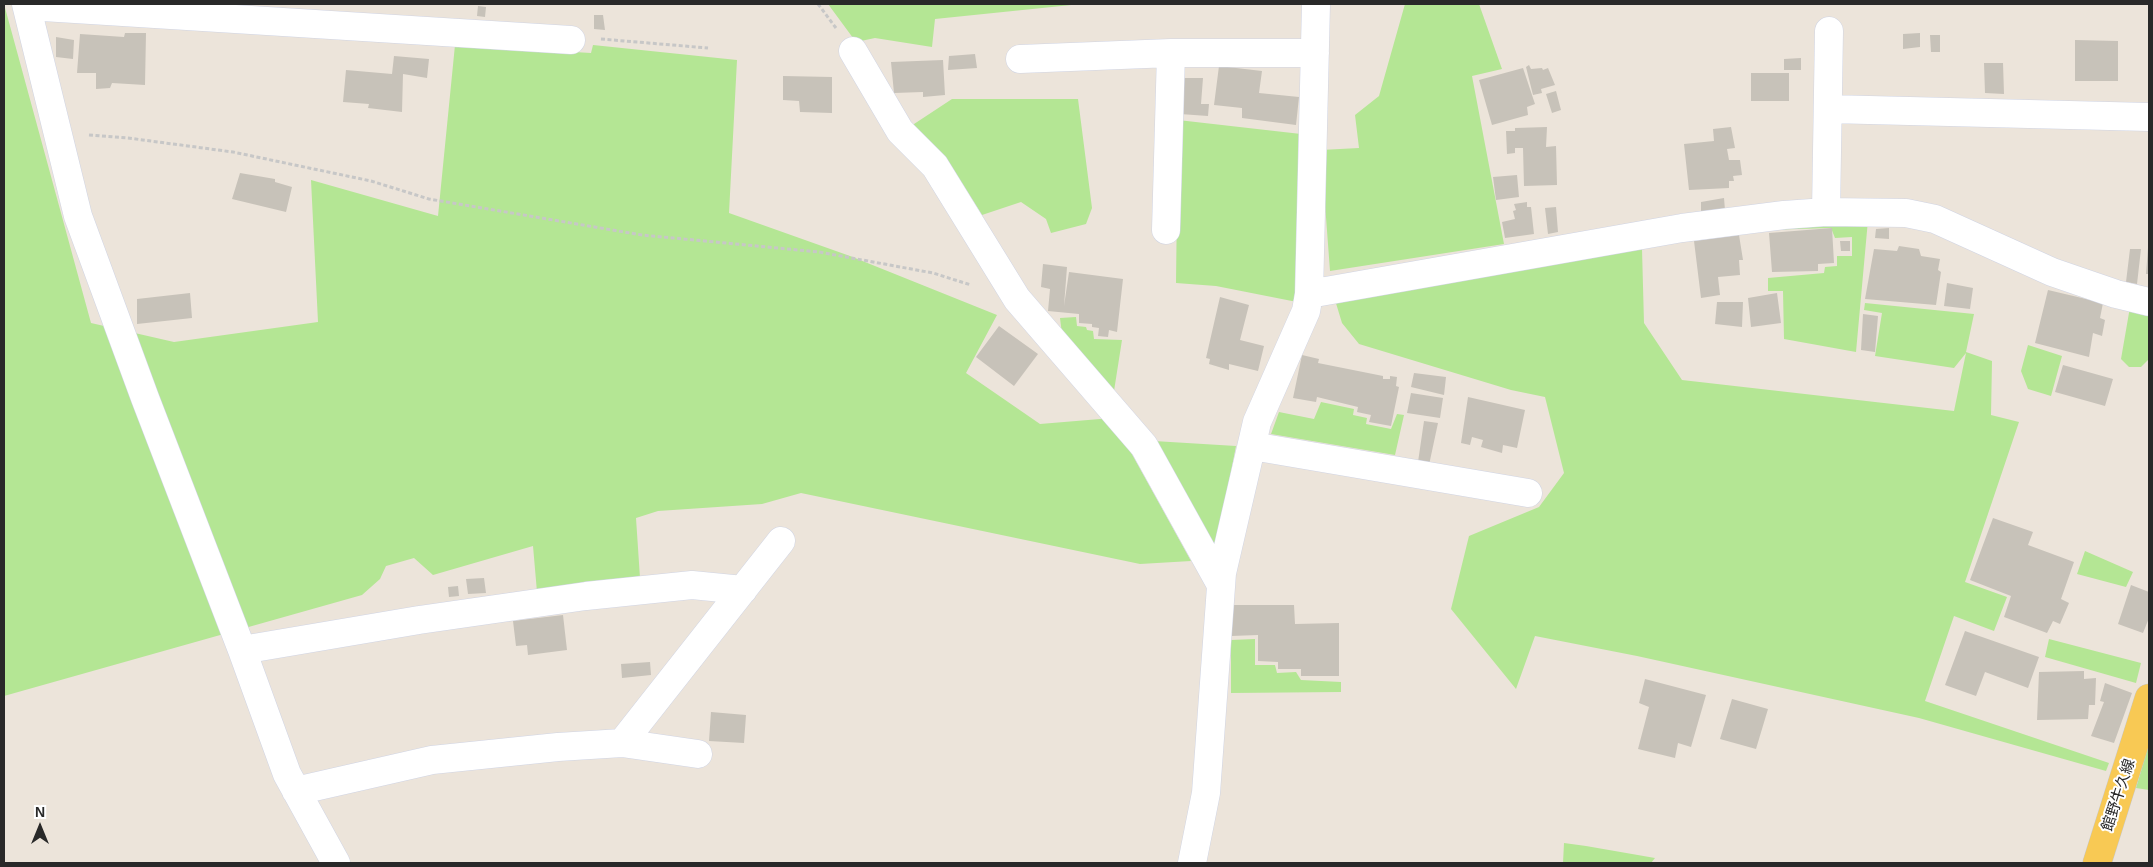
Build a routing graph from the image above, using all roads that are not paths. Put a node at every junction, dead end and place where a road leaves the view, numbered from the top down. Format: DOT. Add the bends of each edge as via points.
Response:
graph roads {
  1 [pos="1316,4"];
  2 [pos="26,5"];
  3 [pos="1829,31"];
  4 [pos="571,40"];
  5 [pos="853,51"];
  6 [pos="1170,53"];
  7 [pos="1315,53"];
  8 [pos="1020,59"];
  9 [pos="1829,109"];
  10 [pos="2149,117"];
  11 [pos="1826,212"];
  12 [pos="1166,230"];
  13 [pos="1309,294"];
  14 [pos="2149,302"];
  15 [pos="1252,446"];
  16 [pos="1528,493"];
  17 [pos="781,541"];
  18 [pos="1221,585"];
  19 [pos="743,590"];
  20 [pos="242,650"];
  21 [pos="2149,698"];
  22 [pos="622,743"];
  23 [pos="698,754"];
  24 [pos="296,791"];
  25 [pos="336,863"];
  26 [pos="1192,863"];
  27 [pos="2097,863"];
  1 -- 7 [label="street"];
  2 -- 4 [label="street"];
  2 -- 20 [label="street" via="78,216"];
  3 -- 9 [label="street"];
  5 -- 18 [label="street" via="900,131 935,166 1018,299 1144,446"];
  6 -- 7 [label="street"];
  6 -- 8 [label="street"];
  6 -- 12 [label="street"];
  7 -- 13 [label="street"];
  9 -- 10 [label="street"];
  9 -- 11 [label="street"];
  11 -- 13 [label="street" via="1682,228"];
  11 -- 14 [label="street" via="1906,213 1935,219 2052,272"];
  13 -- 15 [label="street" via="1306,311 1257,422"];
  15 -- 16 [label="street"];
  15 -- 18 [label="street"];
  17 -- 19 [label="street"];
  18 -- 26 [label="street" via="1206,792"];
  19 -- 20 [label="street" via="692,585 586,596"];
  19 -- 22 [label="street"];
  20 -- 24 [label="street"];
  21 -- 27 [label="main road, 館野牛久線"];
  22 -- 23 [label="street"];
  22 -- 24 [label="street" via="432,760"];
  24 -- 25 [label="street"];
}
